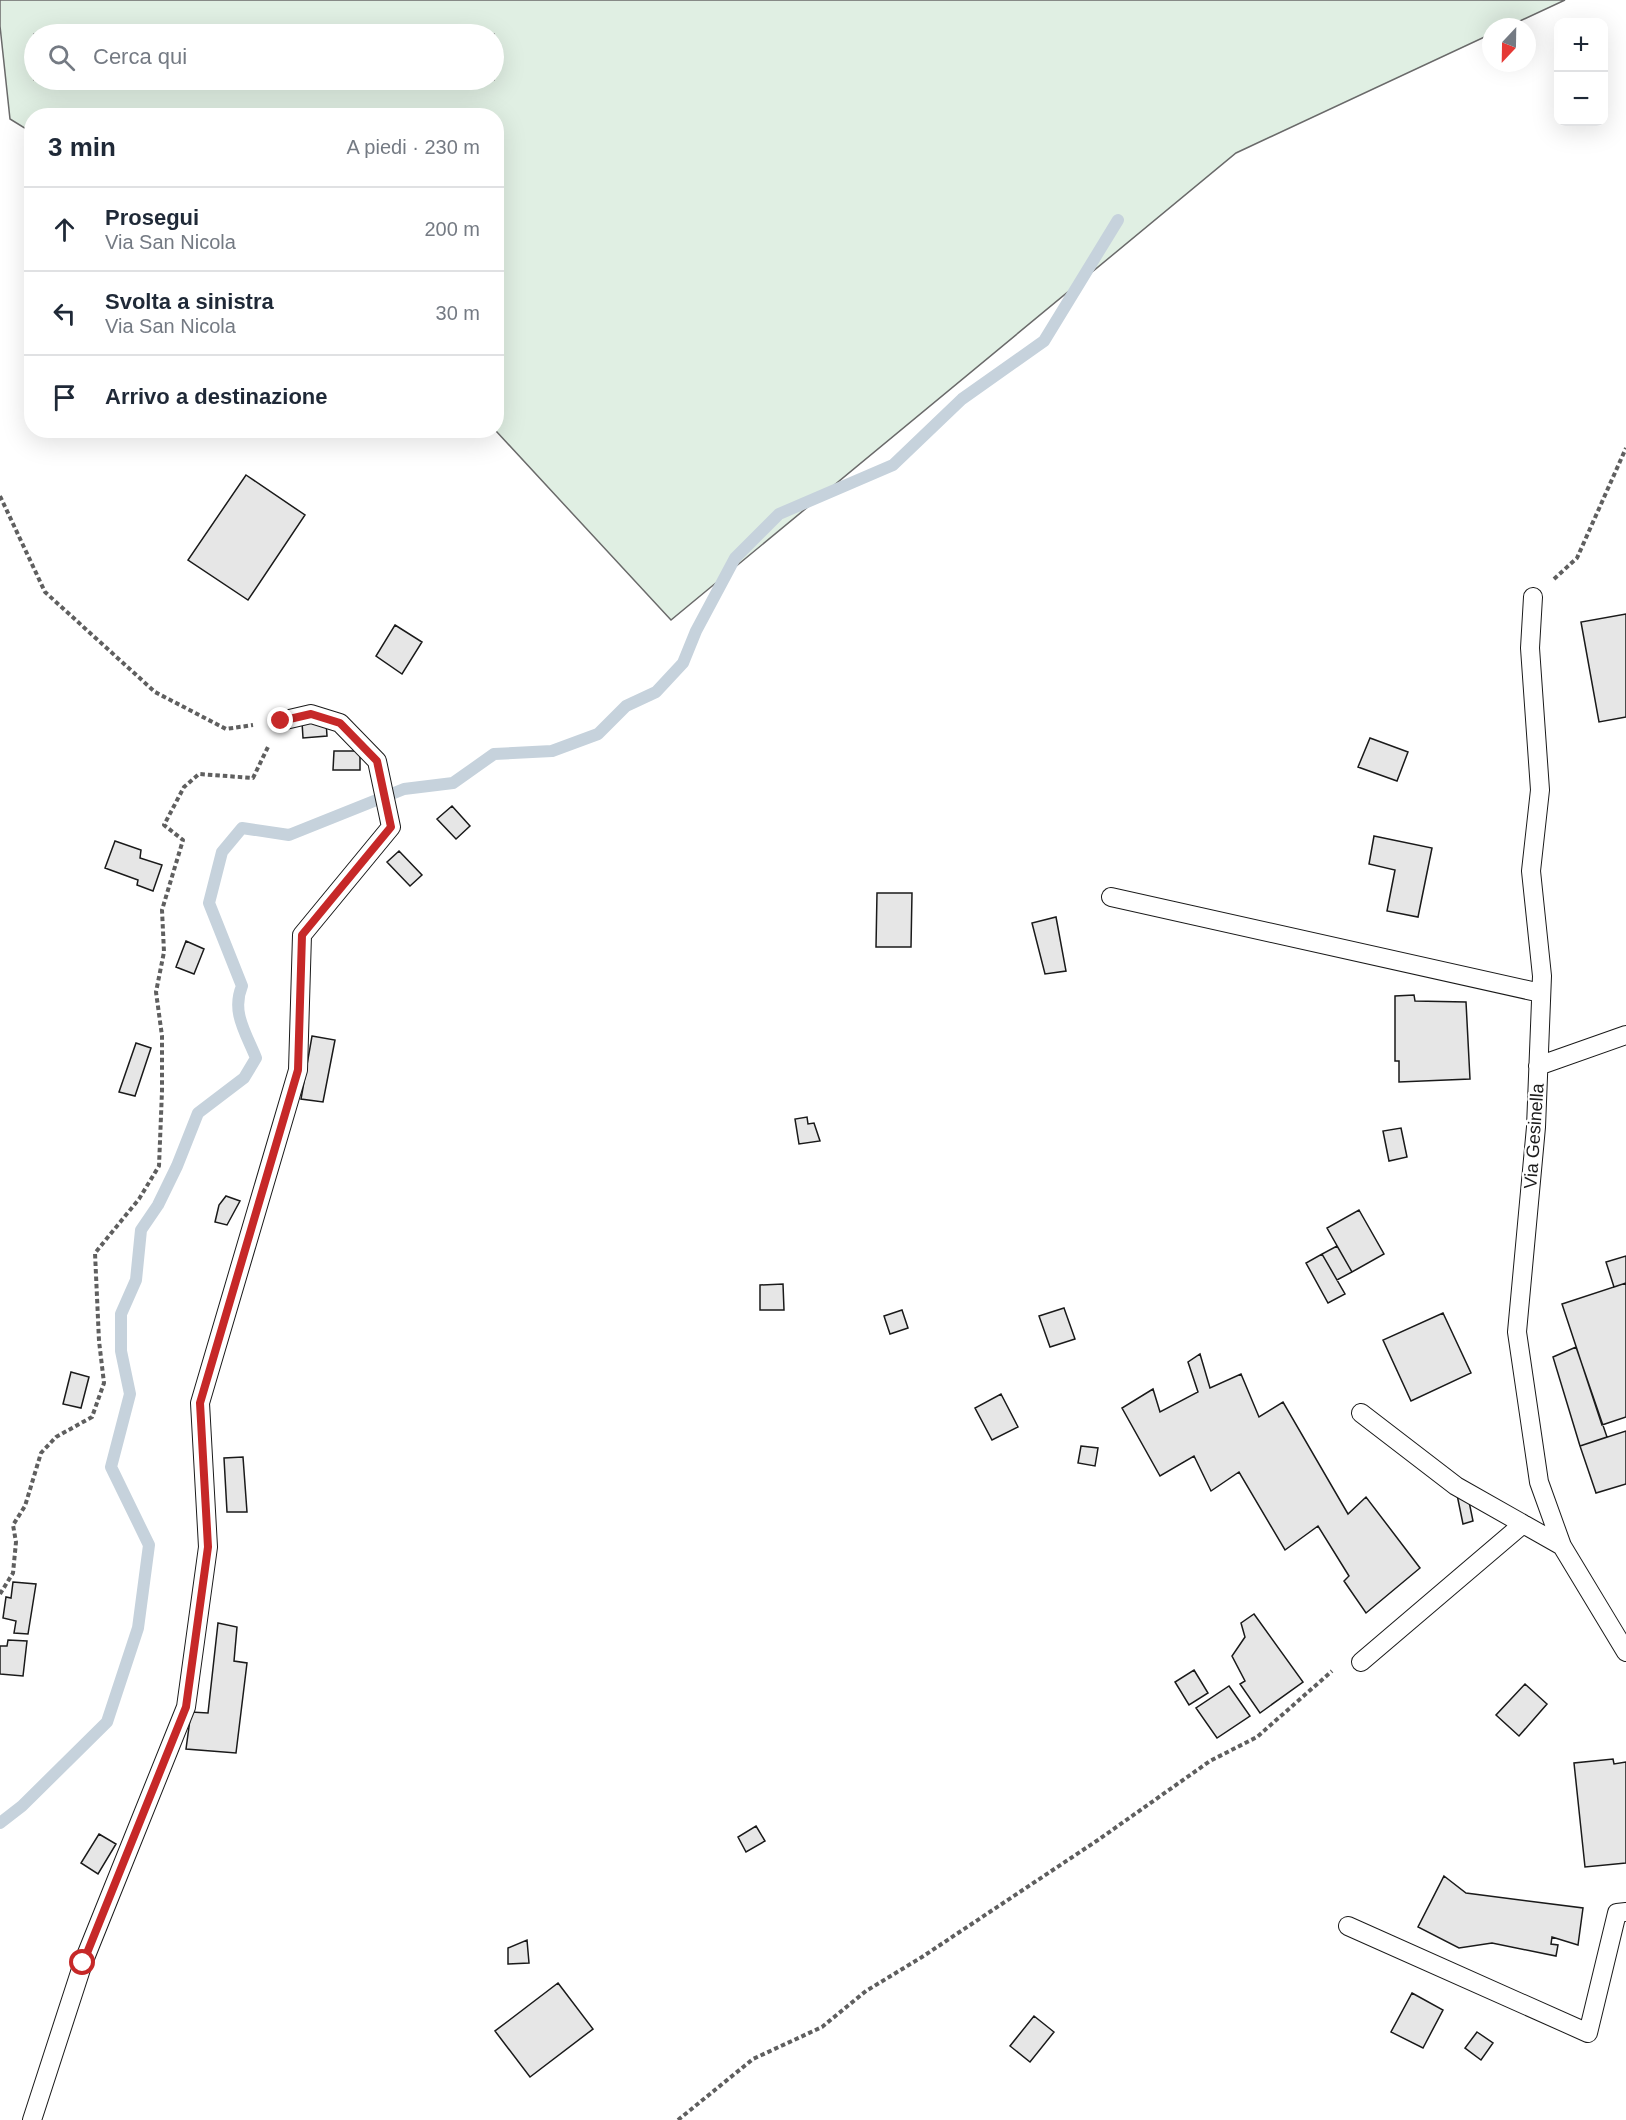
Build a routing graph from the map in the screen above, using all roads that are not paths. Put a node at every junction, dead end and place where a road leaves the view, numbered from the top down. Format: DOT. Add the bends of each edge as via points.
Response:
graph roads {
  1 [pos="1533,597"];
  2 [pos="281,721"];
  3 [pos="1111,897"];
  4 [pos="1541,993"];
  5 [pos="1626,1035"];
  6 [pos="1538,1066"];
  7 [pos="1361,1413"];
  8 [pos="1523,1524"];
  9 [pos="1562,1546"];
  10 [pos="1626,1652"];
  11 [pos="1361,1662"];
  12 [pos="1626,1912"];
  13 [pos="1348,1926"];
  14 [pos="32,2120"];
  1 -- 4 [label="lane, Via Gesinella" via="1530,648 1540,790 1531,871"];
  2 -- 14 [label="lane" via="311,714 340,723 377,761 391,827 302,935 298,1070 200,1403 208,1547 186,1707 83,1963"];
  3 -- 4 [label="lane"];
  4 -- 6 [label="lane, Via Gesinella"];
  5 -- 6 [label="lane"];
  6 -- 9 [label="lane, Via Gesinella" via="1517,1332 1539,1482"];
  7 -- 8 [label="lane" via="1456,1486"];
  8 -- 9 [label="lane"];
  8 -- 11 [label="lane"];
  9 -- 10 [label="lane, Via Gesinella"];
  12 -- 13 [label="lane" via="1617,1912 1588,2033"];
}
